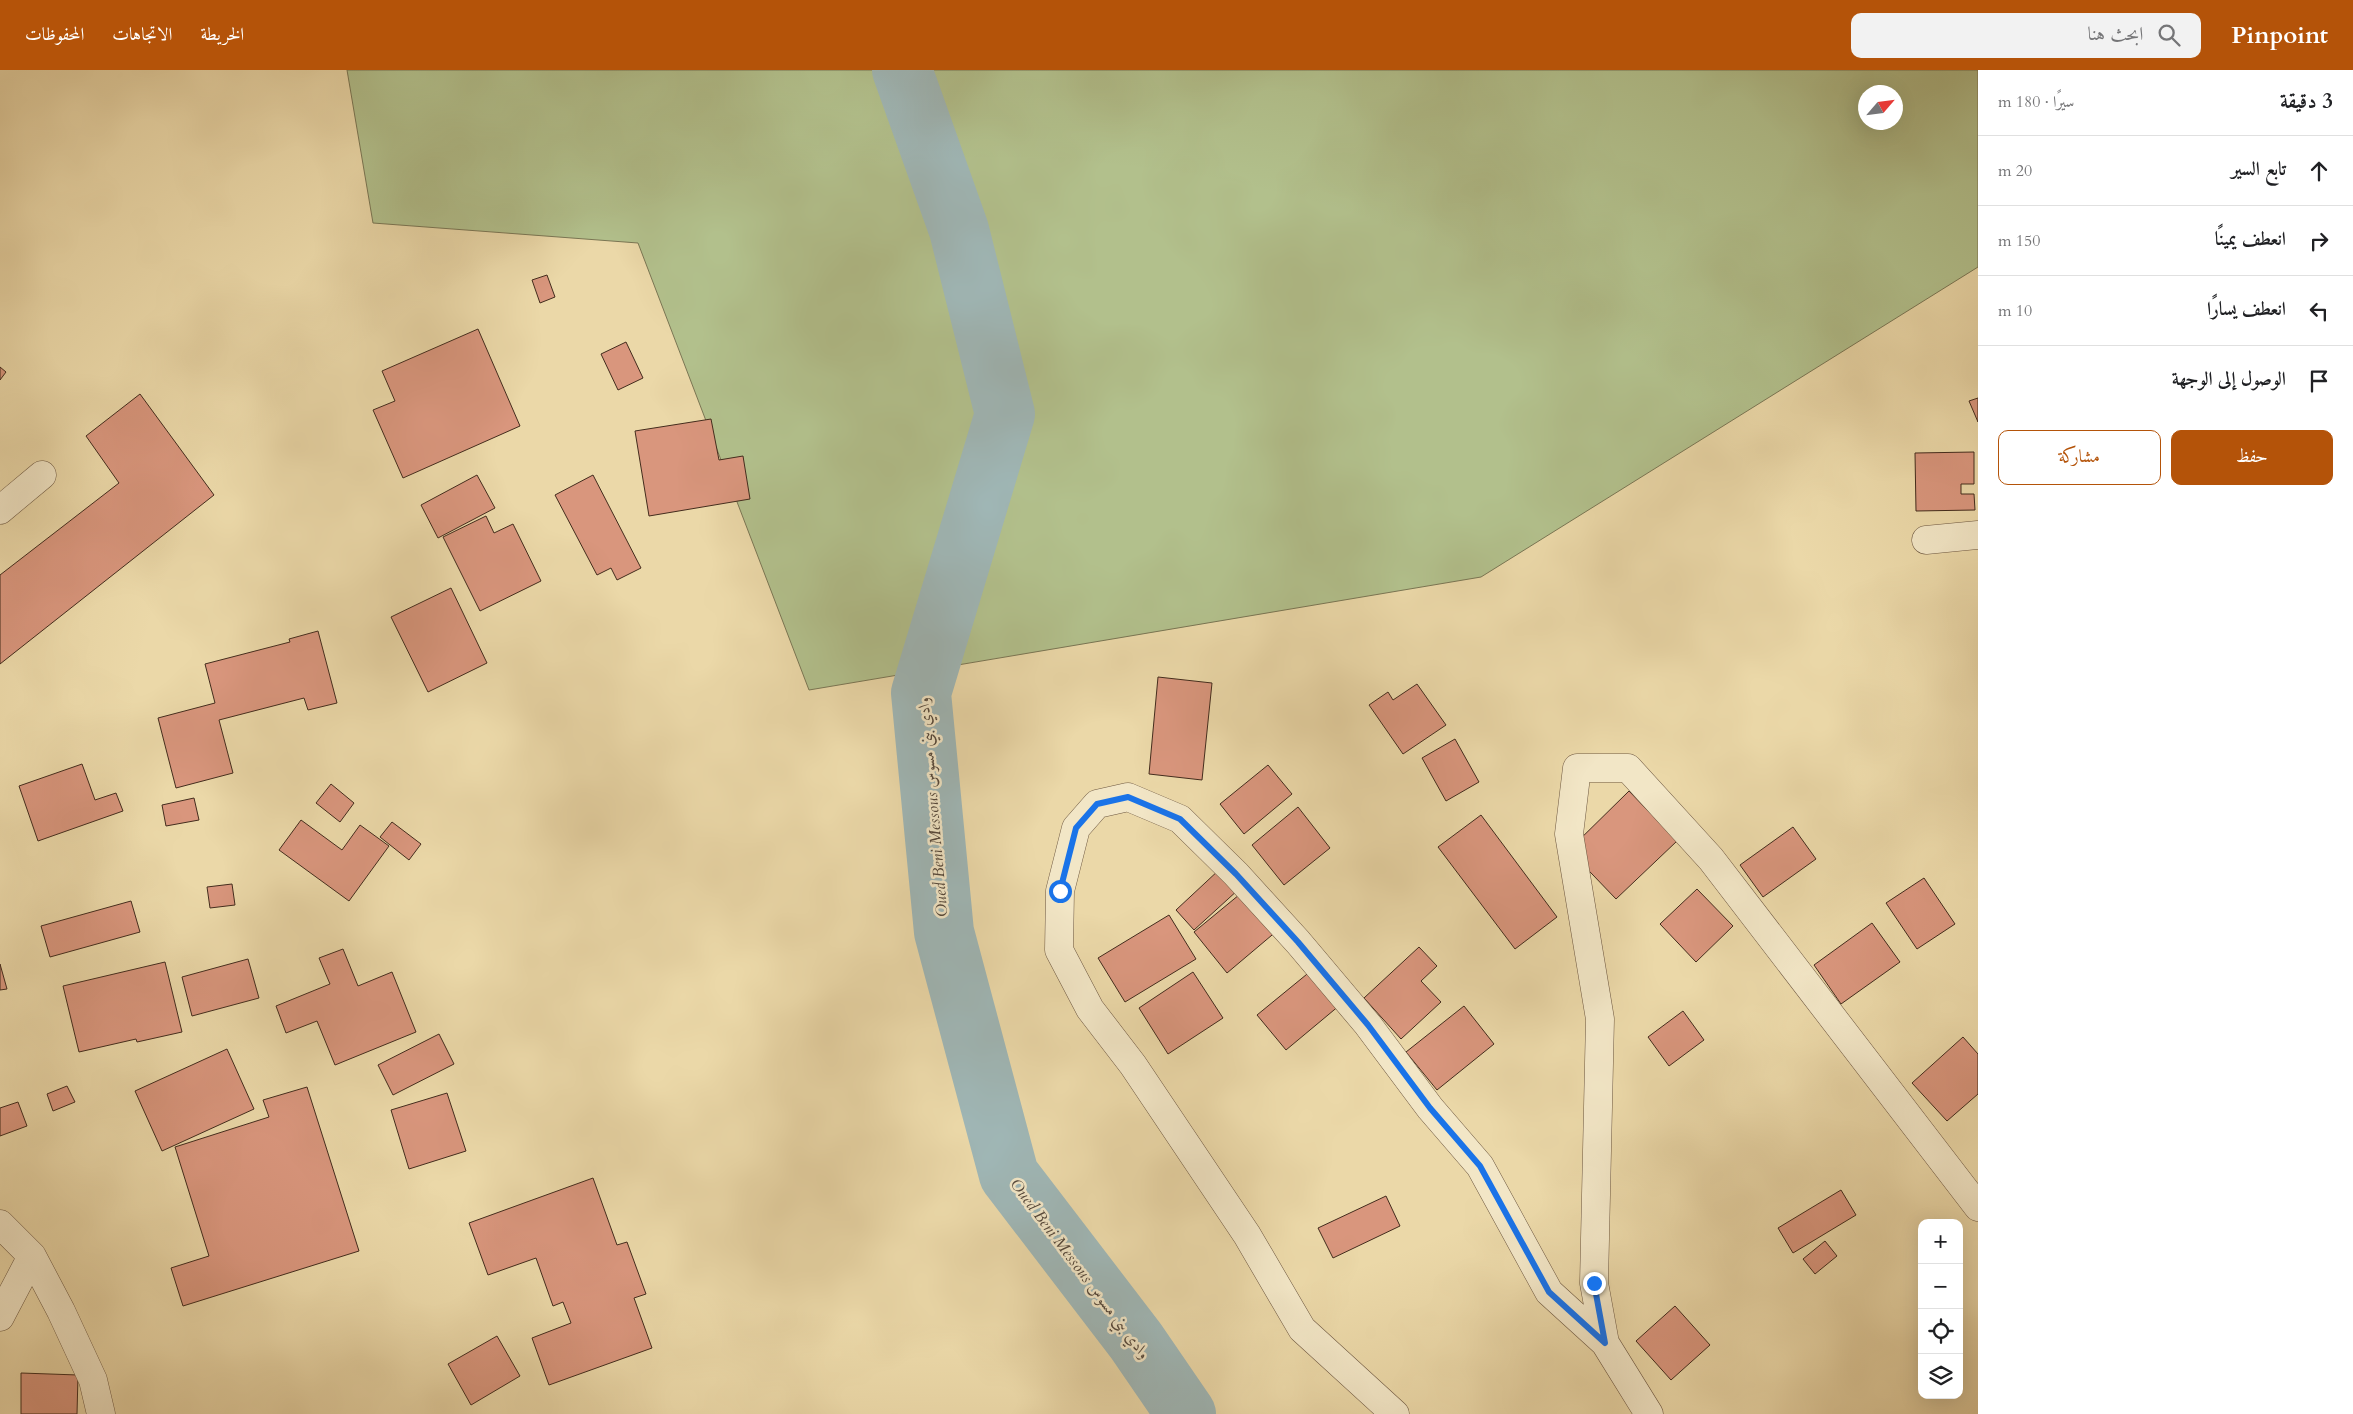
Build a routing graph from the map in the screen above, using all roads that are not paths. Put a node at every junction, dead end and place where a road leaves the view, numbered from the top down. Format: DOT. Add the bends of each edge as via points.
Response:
graph roads {
  1 [pos="42,475"];
  2 [pos="0,510"];
  3 [pos="1978,535"];
  4 [pos="1926,540"];
  5 [pos="1978,1207"];
  6 [pos="0,1224"];
  7 [pos="32,1256"];
  8 [pos="0,1317"];
  9 [pos="1605,1343"];
  10 [pos="101,1414"];
  11 [pos="1394,1414"];
  12 [pos="1650,1414"];
  1 -- 2 [label="street"];
  3 -- 4 [label="street"];
  5 -- 9 [label="street" via="1711,859 1628,768 1577,768 1569,834 1600,1019 1594,1283"];
  6 -- 7 [label="street"];
  7 -- 8 [label="street"];
  7 -- 10 [label="street" via="93,1380"];
  9 -- 11 [label="street" via="1549,1292 1480,1166 1430,1108 1368,1025 1236,874 1180,819 1128,797 1097,804 1076,828 1060,891 1059,950 1090,1009 1133,1065 1247,1235 1302,1329"];
  9 -- 12 [label="street"];
}
